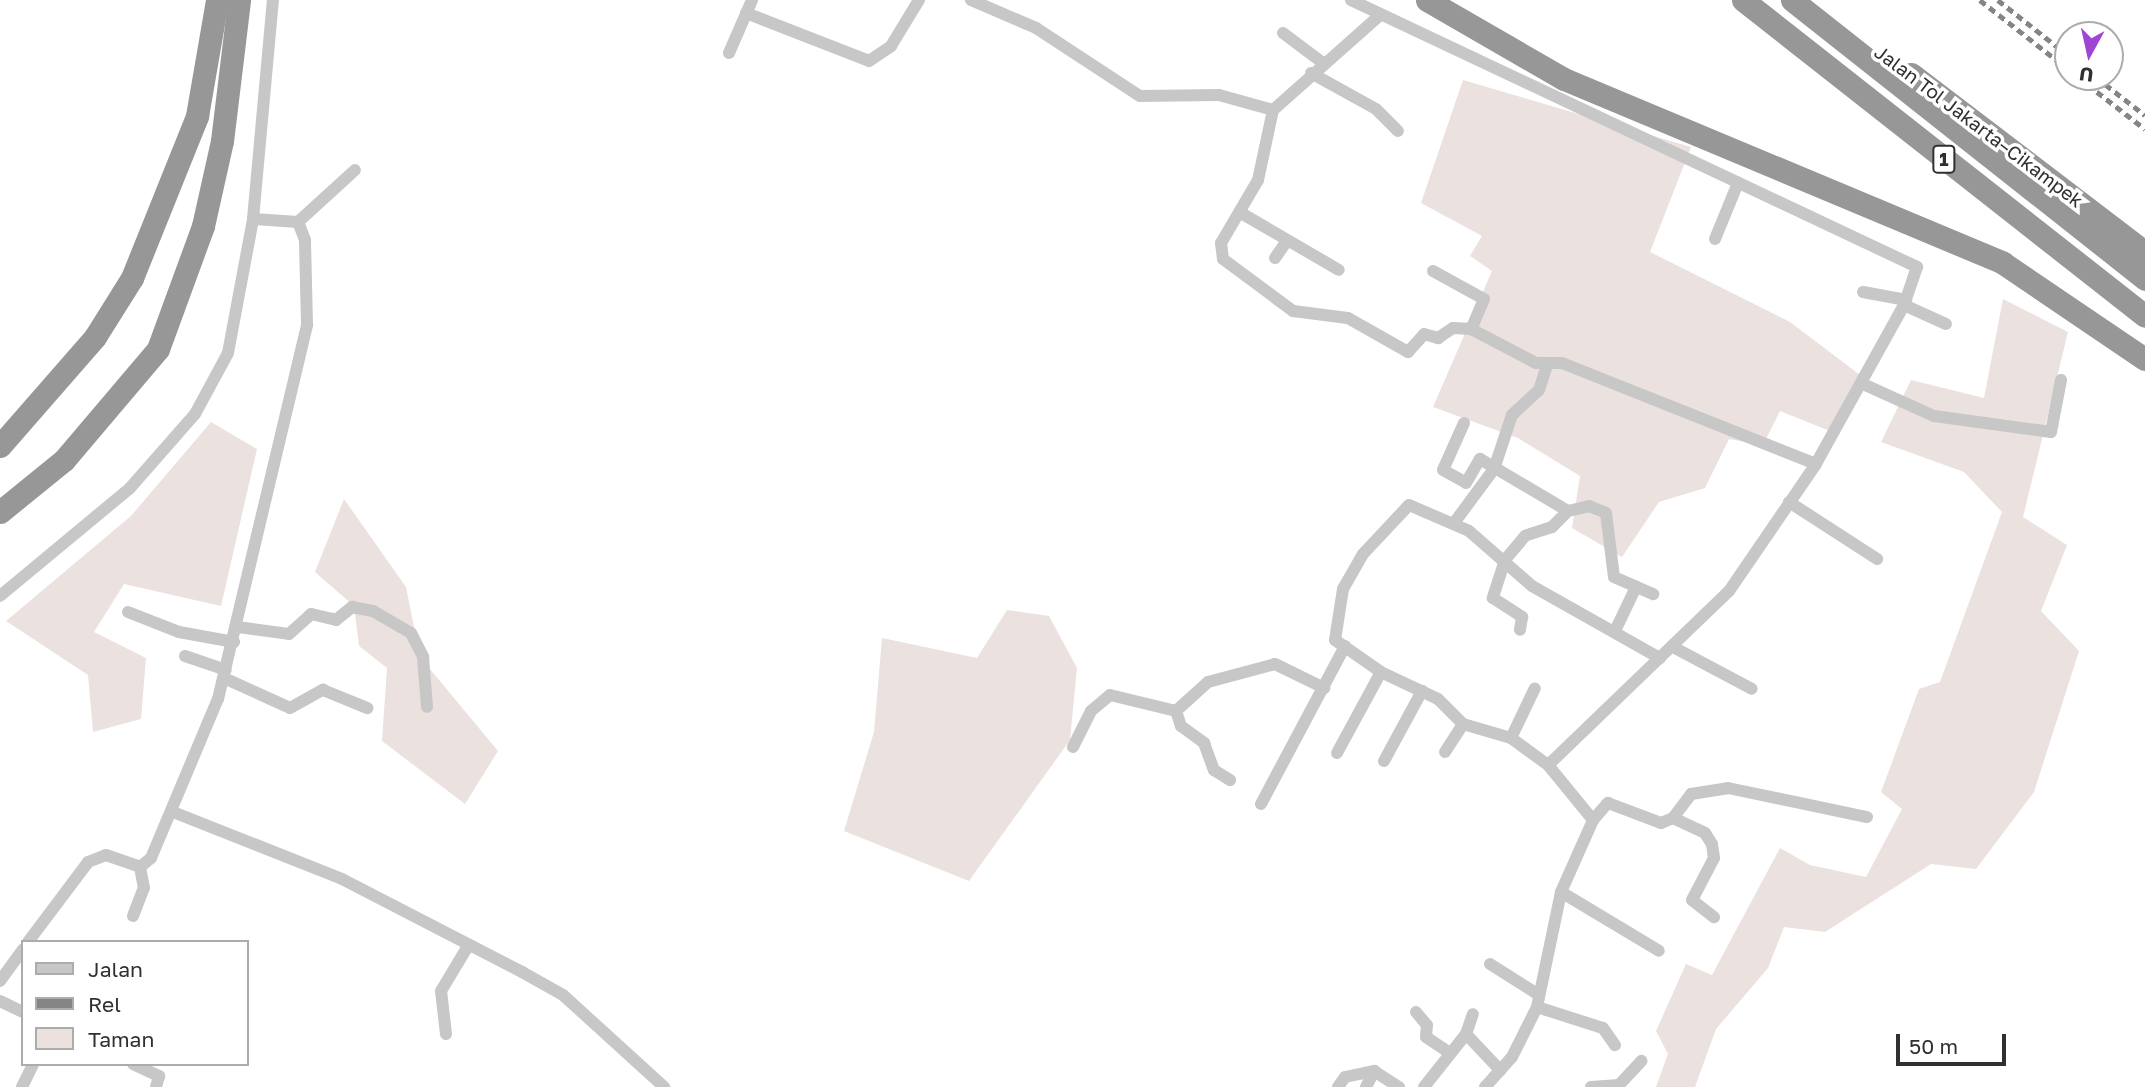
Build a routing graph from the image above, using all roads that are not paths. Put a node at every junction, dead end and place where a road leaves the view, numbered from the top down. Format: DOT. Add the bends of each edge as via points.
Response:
graph roads {
  1 [pos="217,0"];
  2 [pos="239,0"];
  3 [pos="273,0"];
  4 [pos="751,0"];
  5 [pos="919,0"];
  6 [pos="971,0"];
  7 [pos="1350,0"];
  8 [pos="1427,0"];
  9 [pos="1743,0"];
  10 [pos="1762,0"];
  11 [pos="1793,0"];
  12 [pos="1817,2"];
  13 [pos="746,13"];
  14 [pos="1378,16"];
  15 [pos="1283,33"];
  16 [pos="729,53"];
  17 [pos="1324,63"];
  18 [pos="1311,73"];
  19 [pos="1273,110"];
  20 [pos="1398,131"];
  21 [pos="355,170"];
  22 [pos="1738,183"];
  23 [pos="1241,213"];
  24 [pos="253,219"];
  25 [pos="298,222"];
  26 [pos="1715,239"];
  27 [pos="1287,241"];
  28 [pos="2145,252"];
  29 [pos="1275,258"];
  30 [pos="1339,270"];
  31 [pos="1433,271"];
  32 [pos="2145,279"];
  33 [pos="1863,292"];
  34 [pos="2145,297"];
  35 [pos="1905,302"];
  36 [pos="2145,317"];
  37 [pos="1946,324"];
  38 [pos="1471,329"];
  39 [pos="2145,359"];
  40 [pos="1546,366"];
  41 [pos="2061,380"];
  42 [pos="1863,384"];
  43 [pos="1464,423"];
  44 [pos="0,446"];
  45 [pos="1816,464"];
  46 [pos="1494,469"];
  47 [pos="1789,502"];
  48 [pos="1568,511"];
  49 [pos="0,512"];
  50 [pos="1454,523"];
  51 [pos="1877,559"];
  52 [pos="1505,561"];
  53 [pos="1636,587"];
  54 [pos="1653,594"];
  55 [pos="0,596"];
  56 [pos="128,612"];
  57 [pos="238,627"];
  58 [pos="1520,630"];
  59 [pos="1615,631"];
  60 [pos="234,642"];
  61 [pos="1345,646"];
  62 [pos="1672,647"];
  63 [pos="185,656"];
  64 [pos="1660,658"];
  65 [pos="1381,673"];
  66 [pos="225,674"];
  67 [pos="1324,688"];
  68 [pos="1535,688"];
  69 [pos="1752,689"];
  70 [pos="1422,691"];
  71 [pos="427,707"];
  72 [pos="368,708"];
  73 [pos="1176,711"];
  74 [pos="1463,724"];
  75 [pos="1511,738"];
  76 [pos="1073,747"];
  77 [pos="1445,752"];
  78 [pos="1337,754"];
  79 [pos="1384,761"];
  80 [pos="1548,765"];
  81 [pos="1230,780"];
  82 [pos="1261,804"];
  83 [pos="173,812"];
  84 [pos="1867,817"];
  85 [pos="1673,818"];
  86 [pos="1593,820"];
  87 [pos="140,867"];
  88 [pos="1561,892"];
  89 [pos="133,916"];
  90 [pos="1714,916"];
  91 [pos="30,940"];
  92 [pos="468,946"];
  93 [pos="1659,951"];
  94 [pos="21,952"];
  95 [pos="1490,964"];
  96 [pos="0,981"];
  97 [pos="0,1001"];
  98 [pos="1538,1001"];
  99 [pos="21,1011"];
  100 [pos="1416,1012"];
  101 [pos="1473,1014"];
  102 [pos="446,1034"];
  103 [pos="1466,1034"];
  104 [pos="1615,1045"];
  105 [pos="1448,1052"];
  106 [pos="1641,1061"];
  107 [pos="32,1066"];
  108 [pos="138,1066"];
  109 [pos="1500,1070"];
  110 [pos="1374,1071"];
  111 [pos="22,1087"];
  112 [pos="156,1087"];
  113 [pos="664,1087"];
  114 [pos="1338,1087"];
  115 [pos="1366,1087"];
  116 [pos="1399,1087"];
  117 [pos="1424,1087"];
  118 [pos="1485,1087"];
  119 [pos="1591,1087"];
  1 -- 44 [label="highway" via="197,116 132,278 95,337"];
  2 -- 49 [label="highway" via="222,141 203,226 158,349 64,460"];
  3 -- 24 [label="street"];
  4 -- 13 [label="street"];
  5 -- 13 [label="street" via="891,46 869,61"];
  6 -- 19 [label="street" via="1036,28 1140,96 1219,95"];
  7 -- 14 [label="street"];
  8 -- 39 [label="highway" via="1564,79 2003,262"];
  9 -- 36 [label="highway, 1"];
  10 -- 34 [label="highway, 1"];
  11 -- 32 [label="highway, 1"];
  12 -- 28 [label="highway, Jalan Tol Jakarta–Cikampek / 1"];
  13 -- 16 [label="street"];
  14 -- 17 [label="street"];
  14 -- 22 [label="street"];
  15 -- 17 [label="street"];
  17 -- 18 [label="street"];
  18 -- 19 [label="street"];
  18 -- 20 [label="street" via="1376,109"];
  19 -- 23 [label="street" via="1265,157"];
  21 -- 25 [label="street"];
  22 -- 26 [label="street"];
  22 -- 35 [label="street" via="1913,263 1917,272"];
  23 -- 27 [label="street"];
  23 -- 38 [label="street" via="1219,255 1293,311 1348,318 1408,352 1424,334 1438,338 1453,328"];
  24 -- 25 [label="street"];
  24 -- 55 [label="street" via="228,354 195,414 130,488"];
  25 -- 57 [label="street" via="305,240 303,352 260,502"];
  27 -- 29 [label="street"];
  27 -- 30 [label="street"];
  31 -- 38 [label="street" via="1484,299"];
  33 -- 35 [label="street"];
  35 -- 37 [label="street"];
  35 -- 42 [label="street"];
  38 -- 40 [label="street"];
  40 -- 45 [label="street" via="1562,363"];
  40 -- 46 [label="street" via="1539,390 1512,415"];
  41 -- 42 [label="street" via="2051,432 1934,416"];
  42 -- 45 [label="street"];
  43 -- 46 [label="street" via="1443,470 1466,483 1480,458"];
  45 -- 47 [label="street"];
  46 -- 48 [label="street"];
  46 -- 50 [label="street"];
  47 -- 51 [label="street"];
  47 -- 62 [label="street" via="1729,591"];
  48 -- 52 [label="street" via="1552,527 1525,536"];
  48 -- 53 [label="street" via="1589,506 1606,513 1614,577"];
  50 -- 52 [label="street"];
  50 -- 61 [label="street" via="1409,505 1399,511 1343,589 1333,633"];
  52 -- 58 [label="street" via="1493,598 1522,617"];
  52 -- 59 [label="street" via="1532,586"];
  53 -- 54 [label="street"];
  53 -- 59 [label="street"];
  56 -- 60 [label="street" via="208,640"];
  57 -- 60 [label="street"];
  57 -- 71 [label="street" via="289,634 311,614 336,620 352,607 373,611 411,634 423,657"];
  59 -- 64 [label="street"];
  60 -- 66 [label="street"];
  61 -- 65 [label="street"];
  61 -- 67 [label="street"];
  62 -- 64 [label="street"];
  62 -- 69 [label="street"];
  63 -- 66 [label="street"];
  64 -- 80 [label="street"];
  65 -- 70 [label="street"];
  65 -- 78 [label="street"];
  66 -- 72 [label="street" via="290,708 323,690"];
  66 -- 83 [label="street"];
  67 -- 73 [label="street" via="1286,666 1264,665 1208,682"];
  67 -- 82 [label="street"];
  68 -- 75 [label="street"];
  70 -- 74 [label="street"];
  70 -- 79 [label="street"];
  73 -- 76 [label="street" via="1110,695 1091,711"];
  73 -- 81 [label="street" via="1181,726 1204,743 1214,770"];
  74 -- 75 [label="street"];
  74 -- 77 [label="street"];
  75 -- 80 [label="street"];
  80 -- 86 [label="street"];
  83 -- 87 [label="street" via="151,858"];
  83 -- 92 [label="street" via="342,879"];
  84 -- 85 [label="street" via="1728,788 1691,794"];
  85 -- 86 [label="street" via="1661,823 1608,803"];
  85 -- 90 [label="street" via="1705,833 1712,844 1714,858 1692,900"];
  86 -- 88 [label="street"];
  87 -- 89 [label="street" via="144,888"];
  87 -- 91 [label="street" via="106,855 88,862"];
  88 -- 93 [label="street"];
  88 -- 98 [label="street"];
  92 -- 102 [label="street" via="440,996"];
  92 -- 113 [label="street" via="563,995"];
  94 -- 96 [label="street"];
  95 -- 98 [label="street"];
  97 -- 99 [label="street"];
  98 -- 104 [label="street" via="1603,1028"];
  98 -- 109 [label="street"];
  100 -- 105 [label="street" via="1427,1025 1426,1037"];
  101 -- 103 [label="street"];
  103 -- 105 [label="street"];
  103 -- 109 [label="street"];
  105 -- 117 [label="street"];
  106 -- 119 [label="street" via="1619,1085"];
  107 -- 111 [label="street"];
  108 -- 112 [label="street" via="159,1076"];
  109 -- 118 [label="street"];
  110 -- 114 [label="street" via="1345,1077"];
  110 -- 115 [label="street"];
  110 -- 116 [label="street"];
}
